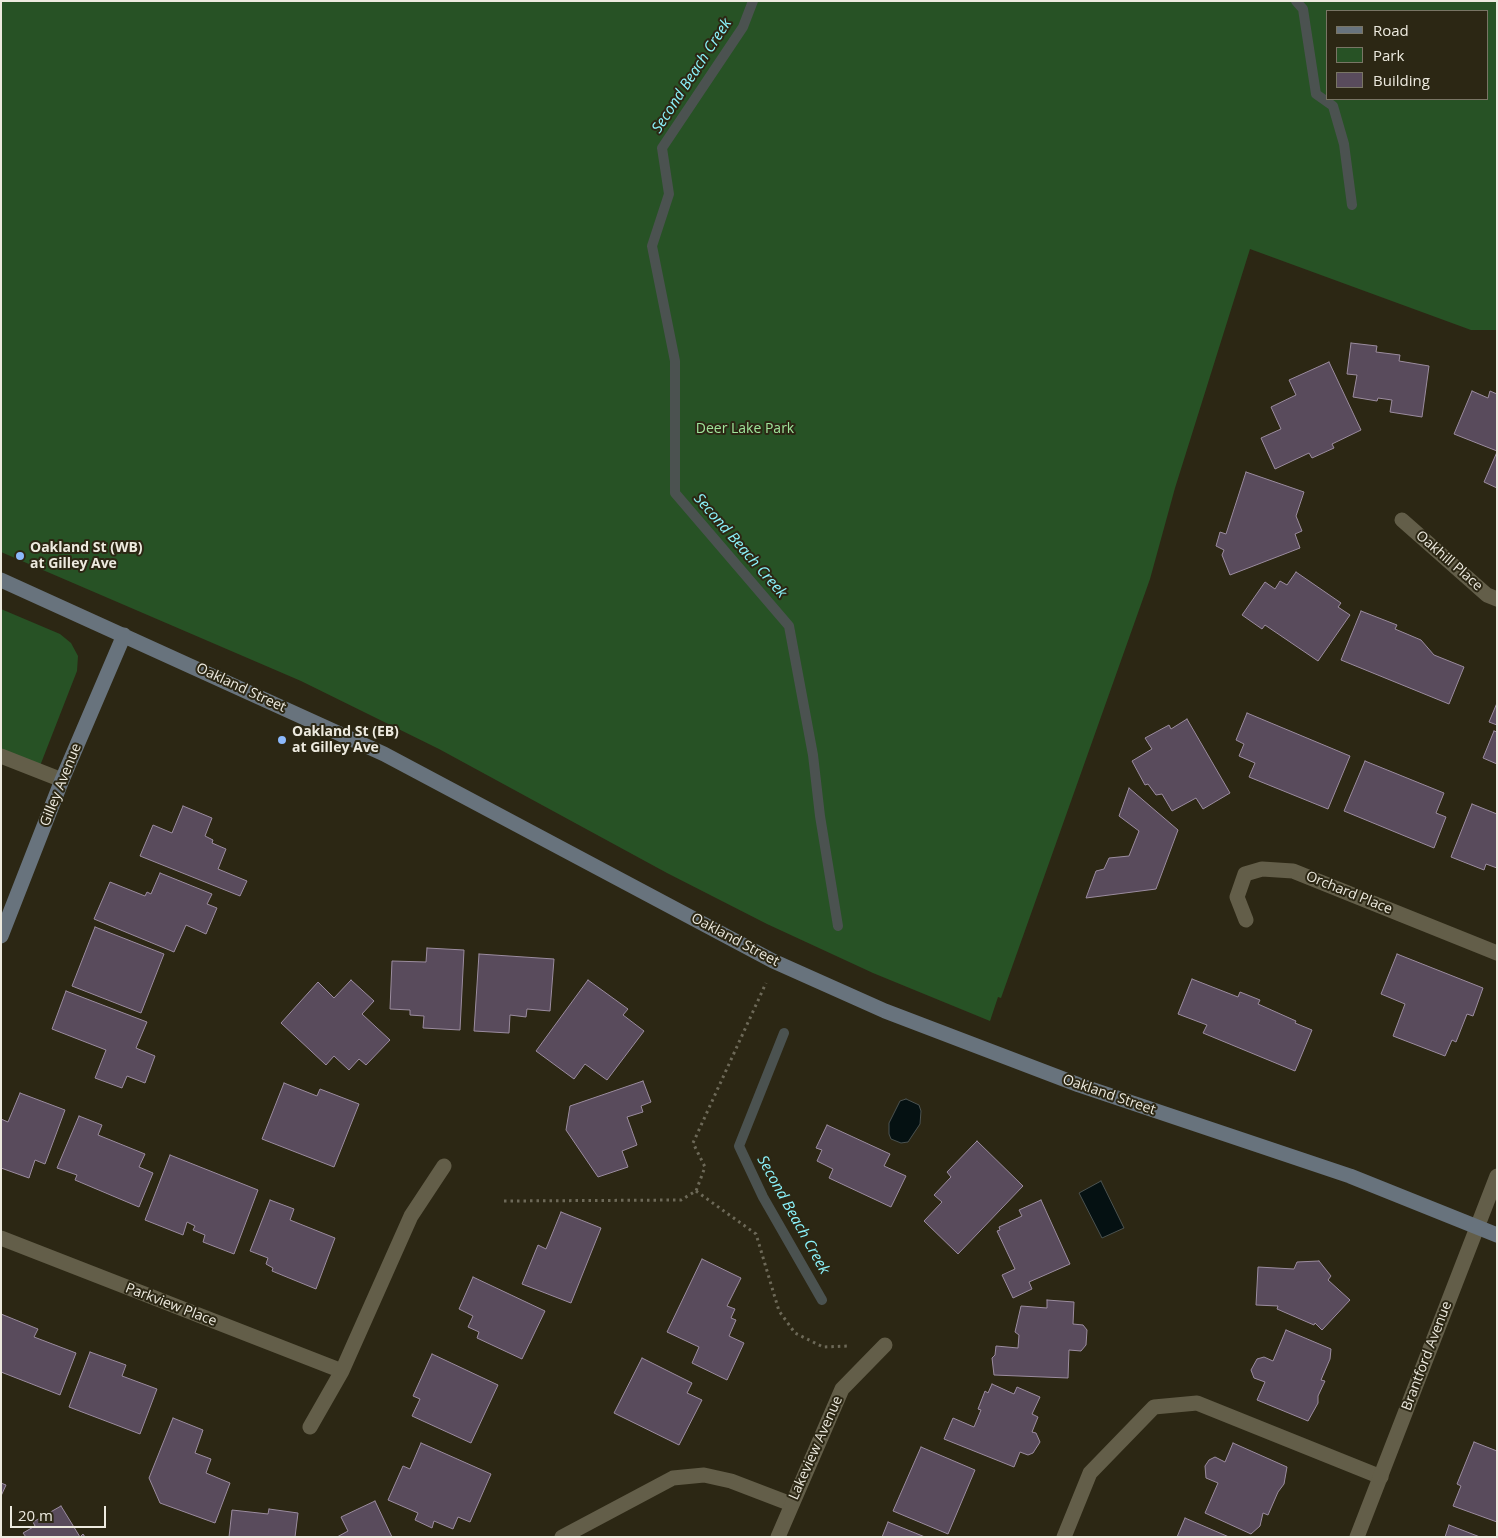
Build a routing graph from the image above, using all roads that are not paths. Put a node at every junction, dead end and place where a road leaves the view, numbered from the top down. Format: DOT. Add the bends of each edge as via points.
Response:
graph roads {
  1 [pos="1402,520"];
  2 [pos="1,580"];
  3 [pos="1497,598"];
  4 [pos="124,635"];
  5 [pos="1,756"];
  6 [pos="62,780"];
  7 [pos="1246,920"];
  8 [pos="1,936"];
  9 [pos="1497,953"];
  10 [pos="444,1166"];
  11 [pos="1497,1176"];
  12 [pos="1477,1227"];
  13 [pos="1497,1235"];
  14 [pos="1,1238"];
  15 [pos="885,1345"];
  16 [pos="342,1372"];
  17 [pos="310,1426"];
  18 [pos="1381,1477"];
  19 [pos="791,1504"];
  20 [pos="562,1537"];
  21 [pos="778,1537"];
  22 [pos="1064,1537"];
  23 [pos="1357,1537"];
  1 -- 3 [label="street, Oakhill Place" via="1487,595"];
  2 -- 4 [label="street, Oakland Street"];
  4 -- 6 [label="street, Gilley Avenue"];
  4 -- 12 [label="street, Oakland Street" via="384,754 773,961 885,1011 1079,1085 1350,1176"];
  5 -- 6 [label="street"];
  6 -- 8 [label="street, Gilley Avenue"];
  7 -- 9 [label="street, Orchard Place" via="1237,897 1245,874 1262,869 1293,870"];
  10 -- 16 [label="street" via="411,1216"];
  11 -- 12 [label="street, Brantford Avenue"];
  12 -- 13 [label="street, Oakland Street"];
  12 -- 18 [label="street, Brantford Avenue"];
  14 -- 16 [label="street, Parkview Place"];
  15 -- 19 [label="street, Lakeview Avenue" via="842,1389"];
  16 -- 17 [label="street"];
  18 -- 22 [label="street" via="1197,1403 1154,1407 1090,1473"];
  18 -- 23 [label="street, Brantford Avenue"];
  19 -- 20 [label="street" via="731,1481 704,1475 673,1478"];
  19 -- 21 [label="street, Lakeview Avenue"];
}
